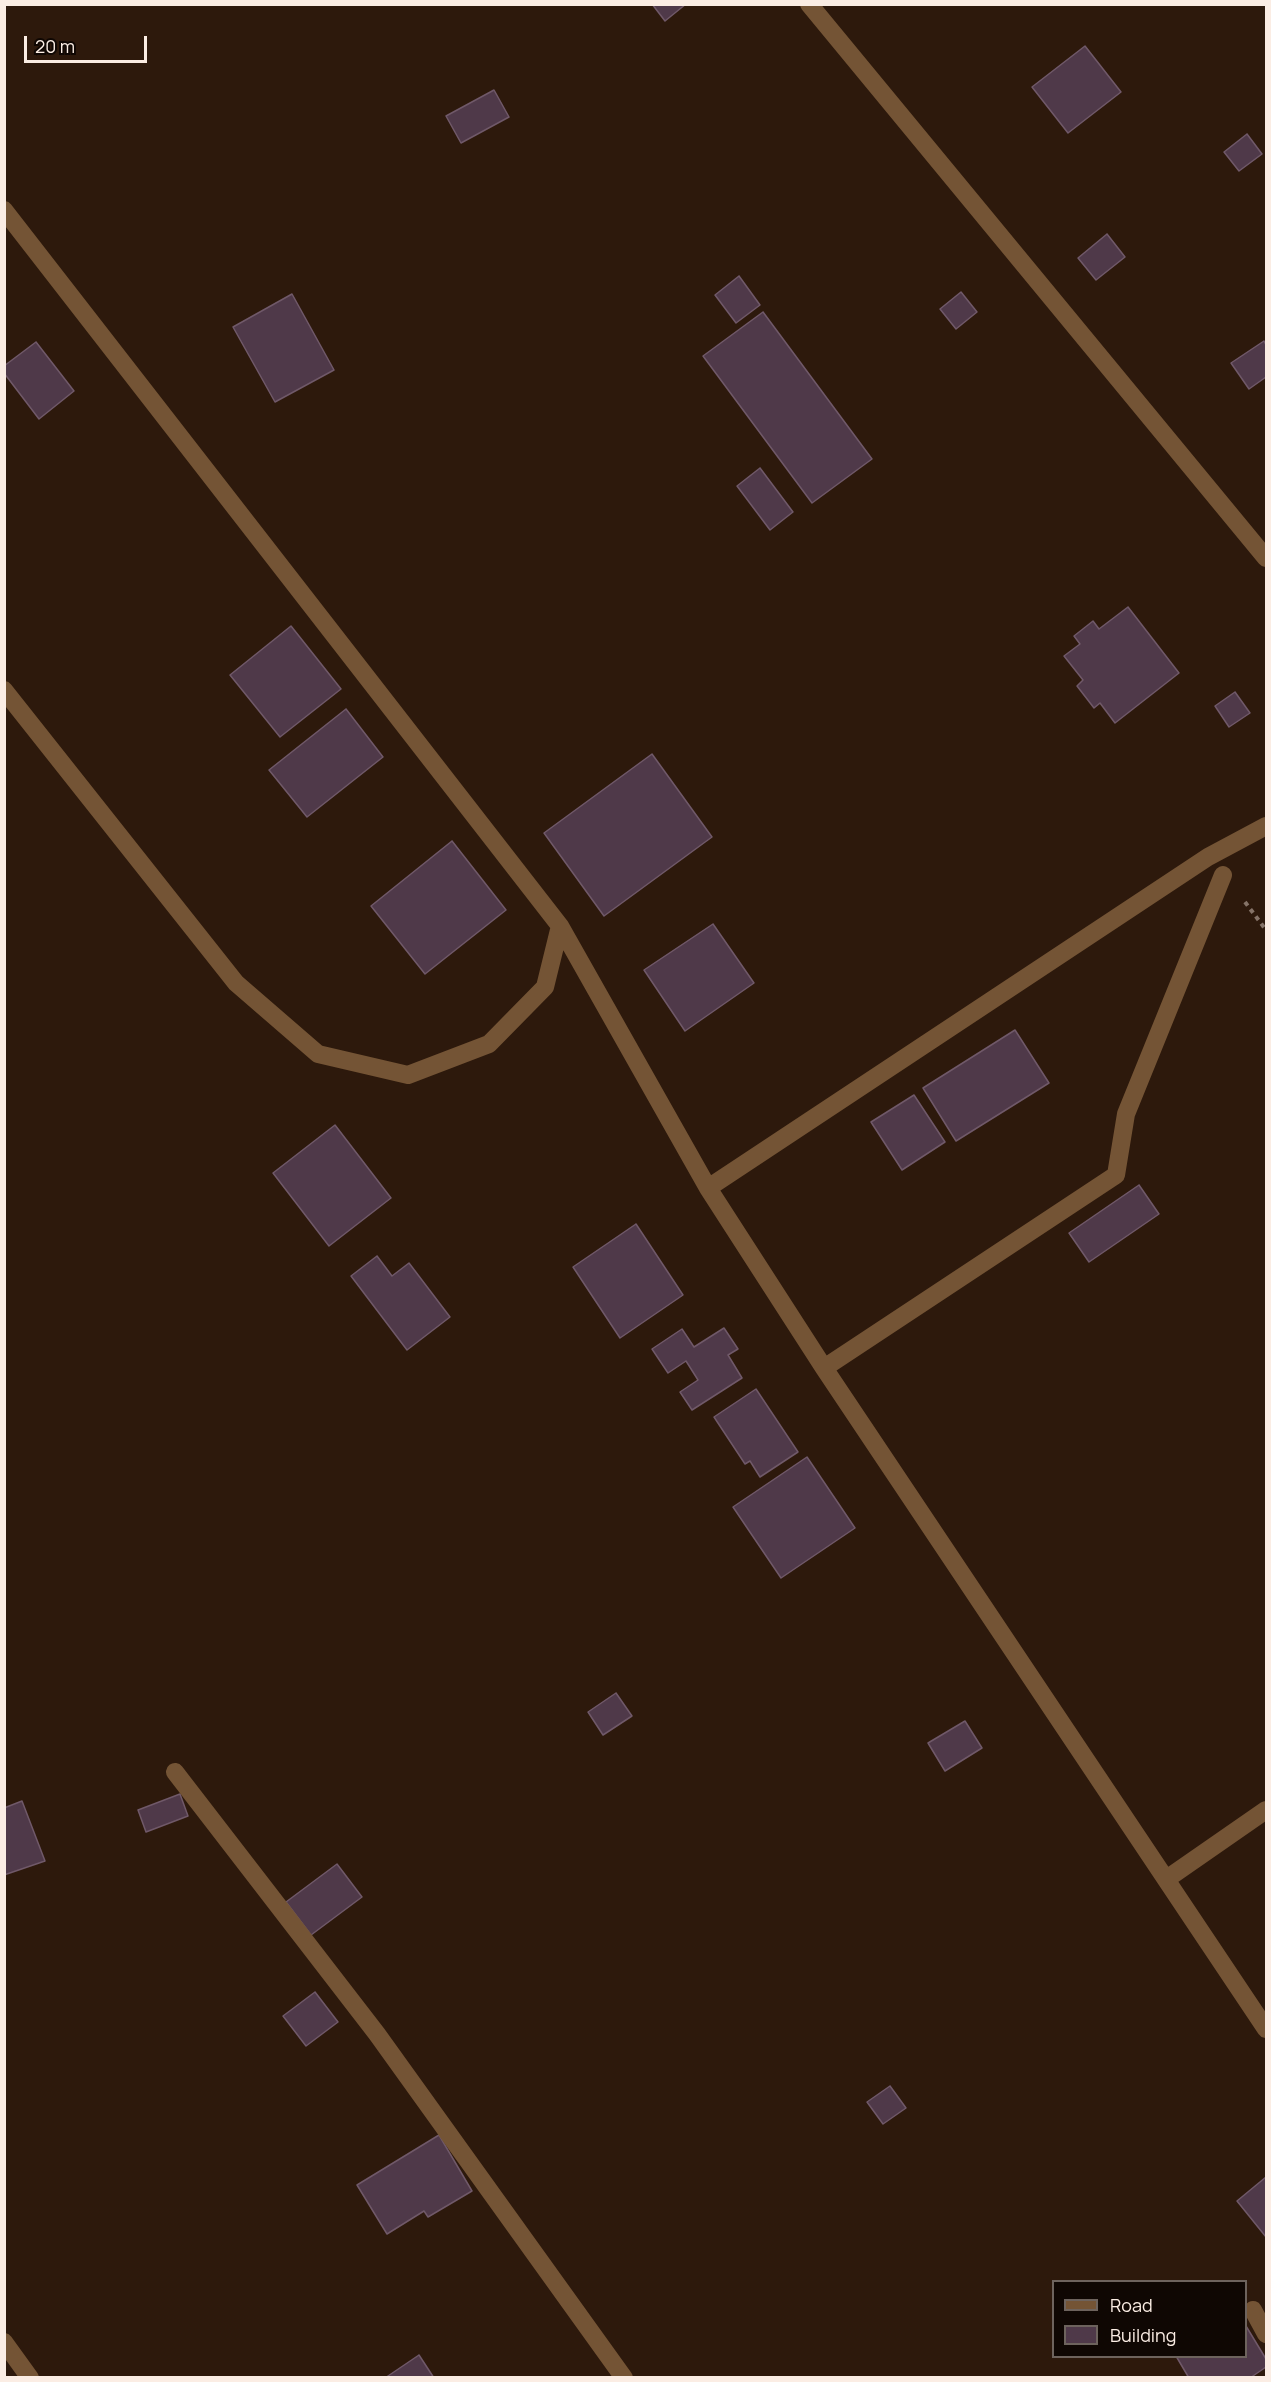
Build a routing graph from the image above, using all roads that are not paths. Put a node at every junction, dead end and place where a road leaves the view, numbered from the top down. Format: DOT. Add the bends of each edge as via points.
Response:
graph roads {
  1 [pos="809,4"];
  2 [pos="4,210"];
  3 [pos="1266,558"];
  4 [pos="4,690"];
  5 [pos="1266,826"];
  6 [pos="1224,875"];
  7 [pos="560,926"];
  8 [pos="708,1188"];
  9 [pos="825,1368"];
  10 [pos="175,1772"];
  11 [pos="1266,1810"];
  12 [pos="1168,1878"];
  13 [pos="1266,2029"];
  14 [pos="1253,2310"];
  15 [pos="1266,2334"];
  16 [pos="4,2342"];
  17 [pos="30,2378"];
  18 [pos="624,2378"];
  1 -- 3 [label="lane"];
  2 -- 7 [label="lane"];
  4 -- 7 [label="lane" via="236,983 318,1054 408,1075 489,1044 545,987"];
  5 -- 8 [label="lane" via="1208,857"];
  6 -- 9 [label="lane" via="1126,1114 1116,1175"];
  7 -- 8 [label="lane"];
  8 -- 9 [label="lane"];
  9 -- 12 [label="lane"];
  10 -- 18 [label="lane" via="377,2034"];
  11 -- 12 [label="lane"];
  12 -- 13 [label="lane"];
  14 -- 15 [label="lane"];
  16 -- 17 [label="lane"];
}
